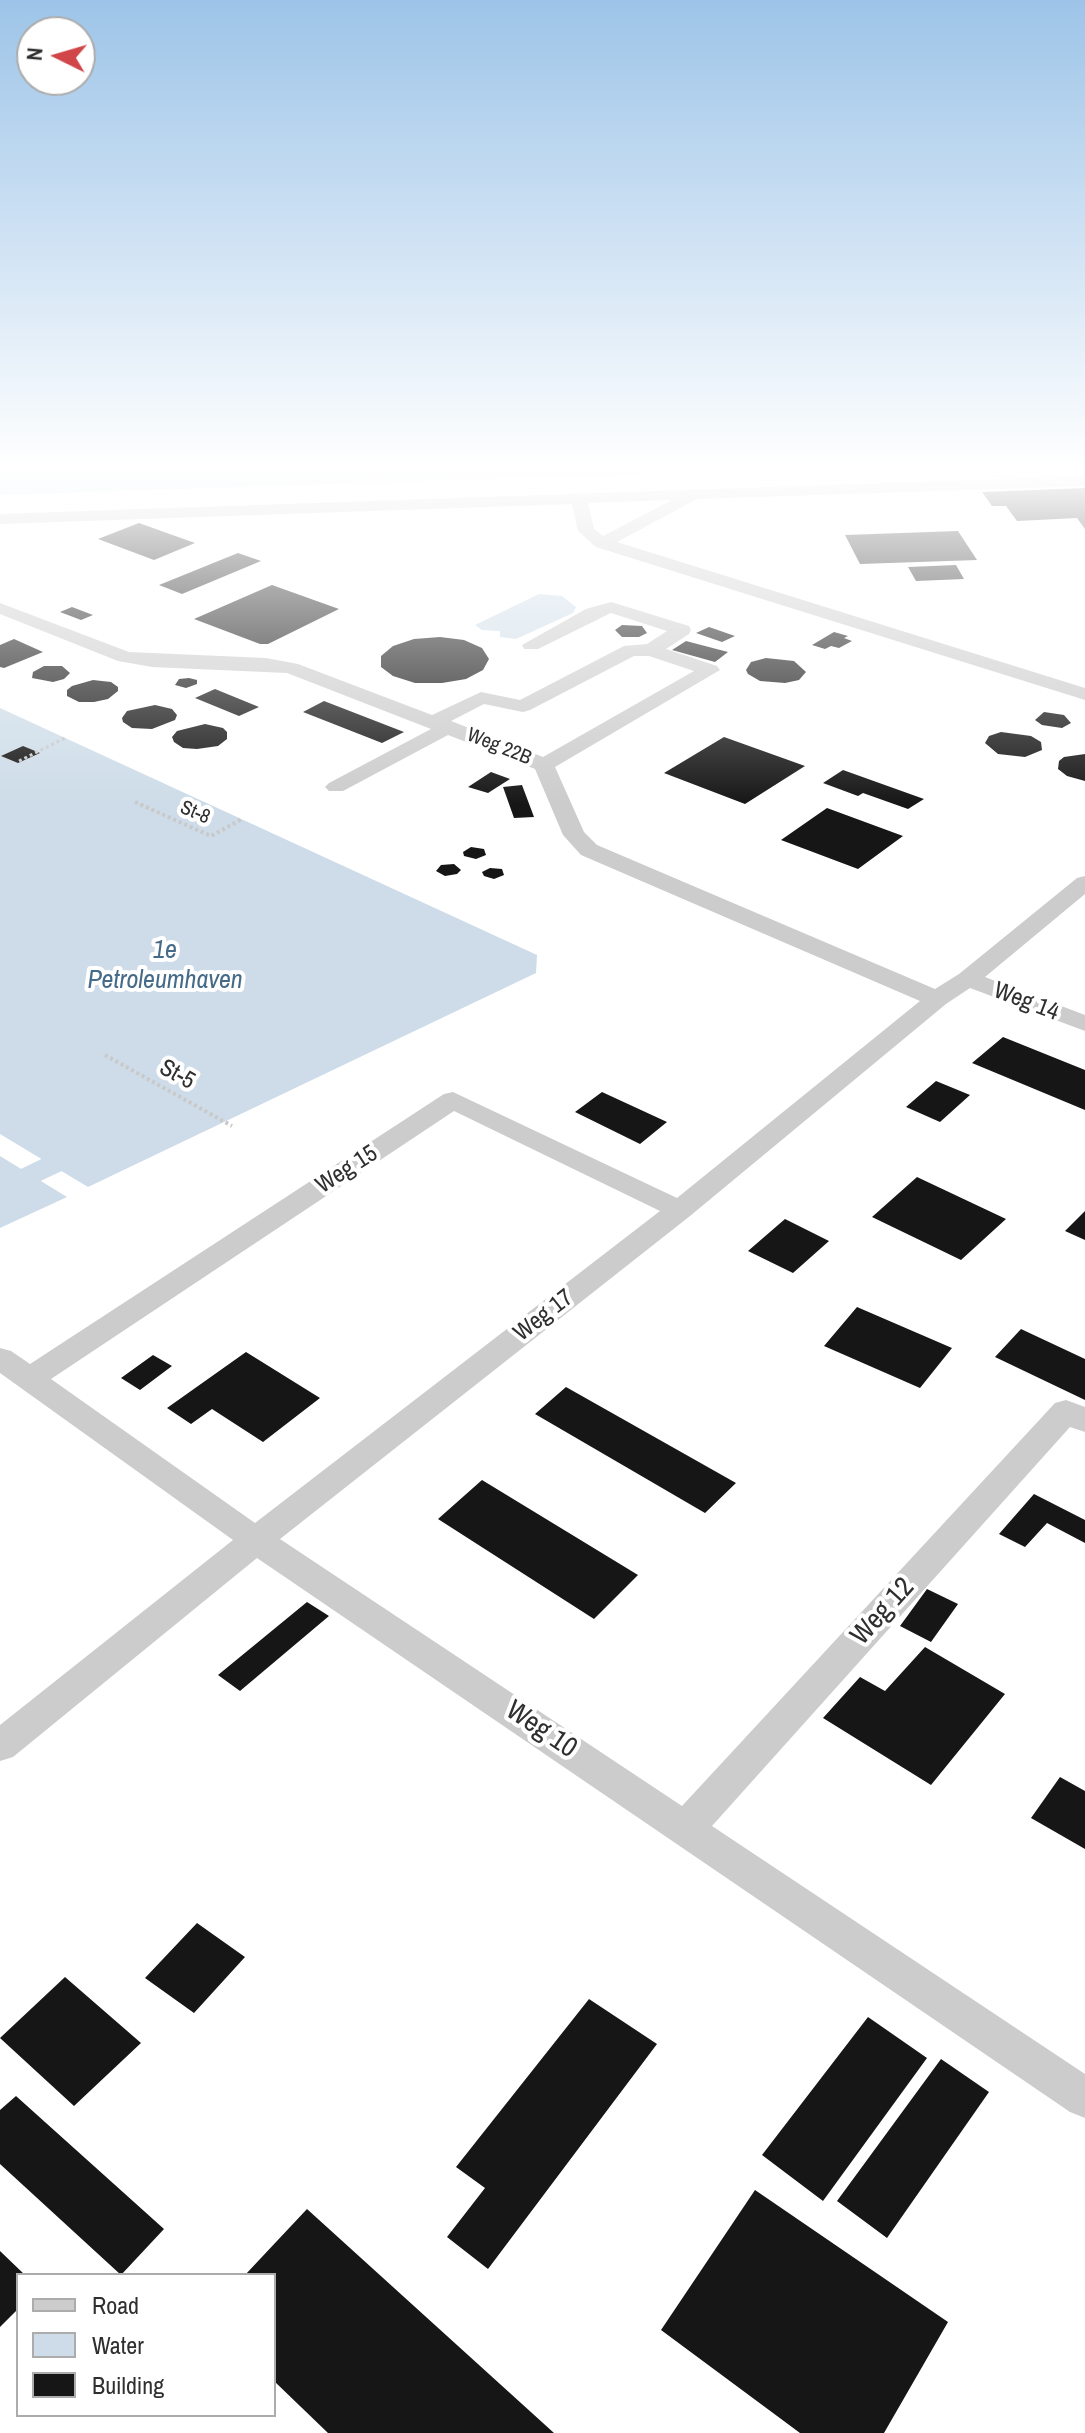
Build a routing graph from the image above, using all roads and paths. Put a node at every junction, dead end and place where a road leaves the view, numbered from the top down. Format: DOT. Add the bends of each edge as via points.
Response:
graph roads {
  1 [pos="716,579"];
  2 [pos="0,608"];
  3 [pos="531,645"];
  4 [pos="651,650"];
  5 [pos="1085,694"];
  6 [pos="442,724"];
  7 [pos="65,738"];
  8 [pos="19,761"];
  9 [pos="544,765"];
  10 [pos="336,787"];
  11 [pos="135,802"];
  12 [pos="242,819"];
  13 [pos="1085,883"];
  14 [pos="968,979"];
  15 [pos="937,999"];
  16 [pos="1085,1024"];
  17 [pos="105,1055"];
  18 [pos="232,1126"];
  19 [pos="680,1210"];
  20 [pos="0,1358"];
  21 [pos="31,1378"];
  22 [pos="1085,1421"];
  23 [pos="256,1540"];
  24 [pos="0,1746"];
  25 [pos="686,1828"];
  26 [pos="1085,2098"];
  1 -- 5 [label="lane"];
  2 -- 6 [label="lane, Weg 22B" via="125,657 291,668"];
  3 -- 4 [label="lane" via="611,607 682,630"];
  4 -- 6 [label="lane" via="631,650 523,706 481,698"];
  4 -- 9 [label="lane" via="710,670"];
  6 -- 9 [label="lane, Weg 22B"];
  6 -- 10 [label="lane"];
  7 -- 8 [label="path"];
  9 -- 15 [label="lane, Weg 22B" via="574,835 589,850"];
  11 -- 12 [label="path, St-8" via="211,836"];
  13 -- 14 [label="lane, Weg 17"];
  14 -- 15 [label="lane, Weg 17"];
  14 -- 16 [label="lane, Weg 14"];
  15 -- 19 [label="lane, Weg 17"];
  17 -- 18 [label="path, St-5"];
  19 -- 21 [label="lane, Weg 15" via="453,1100"];
  19 -- 23 [label="lane, Weg 17"];
  20 -- 21 [label="lane, Weg 10"];
  21 -- 23 [label="lane, Weg 10"];
  22 -- 25 [label="lane, Weg 12" via="1066,1411"];
  23 -- 24 [label="lane, Weg 17"];
  23 -- 25 [label="lane, Weg 10"];
  25 -- 26 [label="lane, Weg 10"];
}
